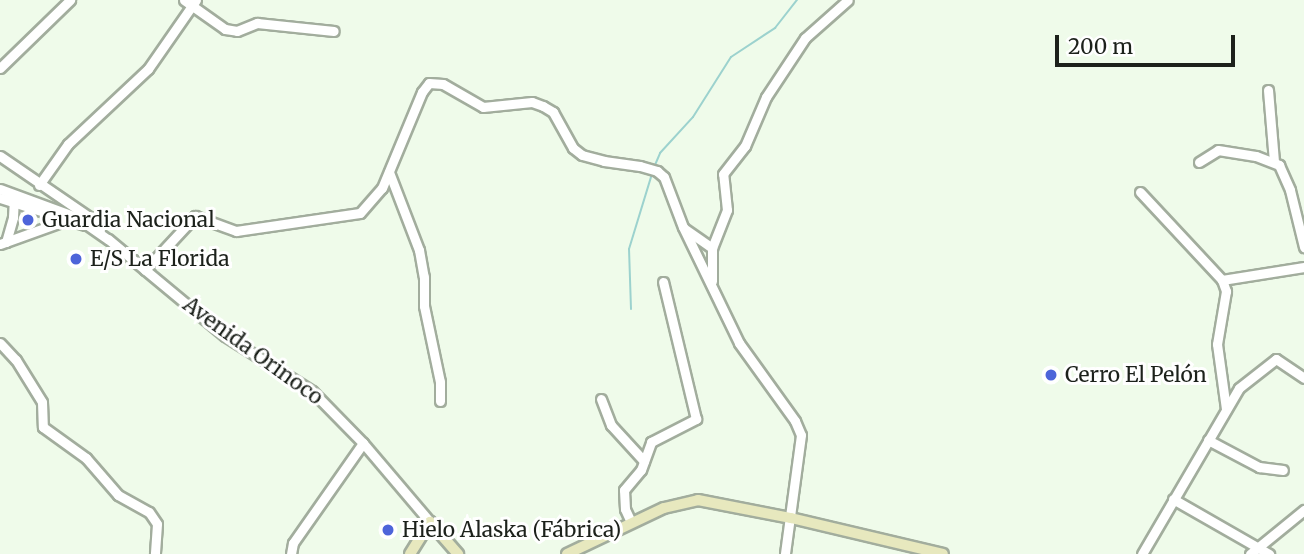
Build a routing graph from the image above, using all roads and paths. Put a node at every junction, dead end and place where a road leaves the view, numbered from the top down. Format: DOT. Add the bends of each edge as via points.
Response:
graph roads {
  1 [pos="70,0"];
  2 [pos="184,0"];
  3 [pos="848,0"];
  4 [pos="194,4"];
  5 [pos="334,31"];
  6 [pos="0,68"];
  7 [pos="1268,90"];
  8 [pos="0,156"];
  9 [pos="1199,162"];
  10 [pos="1274,162"];
  11 [pos="389,172"];
  12 [pos="39,185"];
  13 [pos="0,189"];
  14 [pos="1140,192"];
  15 [pos="0,198"];
  16 [pos="14,199"];
  17 [pos="76,217"];
  18 [pos="65,221"];
  19 [pos="90,226"];
  20 [pos="682,227"];
  21 [pos="108,239"];
  22 [pos="3,243"];
  23 [pos="1304,247"];
  24 [pos="712,248"];
  25 [pos="1304,267"];
  26 [pos="145,270"];
  27 [pos="1222,280"];
  28 [pos="663,282"];
  29 [pos="712,283"];
  30 [pos="0,343"];
  31 [pos="1304,379"];
  32 [pos="601,399"];
  33 [pos="440,401"];
  34 [pos="1226,409"];
  35 [pos="1208,440"];
  36 [pos="363,443"];
  37 [pos="644,461"];
  38 [pos="1283,470"];
  39 [pos="1173,499"];
  40 [pos="1304,510"];
  41 [pos="791,518"];
  42 [pos="430,522"];
  43 [pos="631,522"];
  44 [pos="1253,551"];
  45 [pos="155,554"];
  46 [pos="291,554"];
  47 [pos="410,554"];
  48 [pos="458,554"];
  49 [pos="567,554"];
  50 [pos="785,554"];
  51 [pos="943,554"];
  52 [pos="1142,554"];
  53 [pos="1269,554"];
  1 -- 6 [label="street"];
  2 -- 4 [label="street"];
  3 -- 24 [label="street" via="805,38 766,97 745,146 723,174 727,210"];
  4 -- 5 [label="street" via="225,29 237,31 257,23"];
  4 -- 12 [label="street" via="148,69 68,144"];
  7 -- 10 [label="street"];
  8 -- 12 [label="street"];
  9 -- 10 [label="street" via="1218,150"];
  10 -- 23 [label="street" via="1285,174"];
  11 -- 20 [label="street" via="422,92 436,81 483,107 532,102 543,106 553,112 573,148 582,155 657,171 664,177"];
  11 -- 26 [label="street" via="375,198 360,213 236,231 195,216"];
  11 -- 33 [label="street" via="419,250"];
  12 -- 21 [label="street" via="89,217"];
  13 -- 16 [label="street, Avenida Orinoco"];
  14 -- 27 [label="street"];
  15 -- 16 [label="street, Avenida Orinoco"];
  16 -- 17 [label="street, Avenida Orinoco"];
  16 -- 18 [label="street, Avenida Orinoco"];
  16 -- 22 [label="street"];
  17 -- 18 [label="street"];
  17 -- 19 [label="street, Avenida Orinoco"];
  18 -- 19 [label="street, Avenida Orinoco"];
  18 -- 22 [label="street"];
  19 -- 21 [label="street, Avenida Orinoco"];
  20 -- 24 [label="street"];
  20 -- 29 [label="street"];
  21 -- 26 [label="street, Avenida Orinoco"];
  24 -- 29 [label="street"];
  25 -- 27 [label="street"];
  26 -- 36 [label="street, Avenida Orinoco" via="225,336 312,391"];
  27 -- 34 [label="street" via="1226,291 1217,344"];
  28 -- 37 [label="street" via="695,419 656,438"];
  29 -- 41 [label="street" via="739,343 801,435"];
  30 -- 45 [label="street" via="42,402 43,427 86,458 118,495 149,512 157,524"];
  31 -- 34 [label="street" via="1276,359 1239,387"];
  32 -- 37 [label="street" via="611,425"];
  34 -- 35 [label="street"];
  35 -- 38 [label="street" via="1259,467"];
  35 -- 39 [label="street"];
  36 -- 42 [label="street, Avenida Orinoco"];
  36 -- 46 [label="street" via="293,543"];
  37 -- 43 [label="street" via="624,491"];
  39 -- 44 [label="street"];
  39 -- 52 [label="street"];
  40 -- 44 [label="street"];
  41 -- 43 [label="main road" via="698,500 674,504"];
  41 -- 50 [label="street"];
  41 -- 51 [label="main road"];
  42 -- 47 [label="main road"];
  42 -- 48 [label="main road, Avenida Orinoco"];
  43 -- 49 [label="main road"];
  44 -- 53 [label="street"];
}
